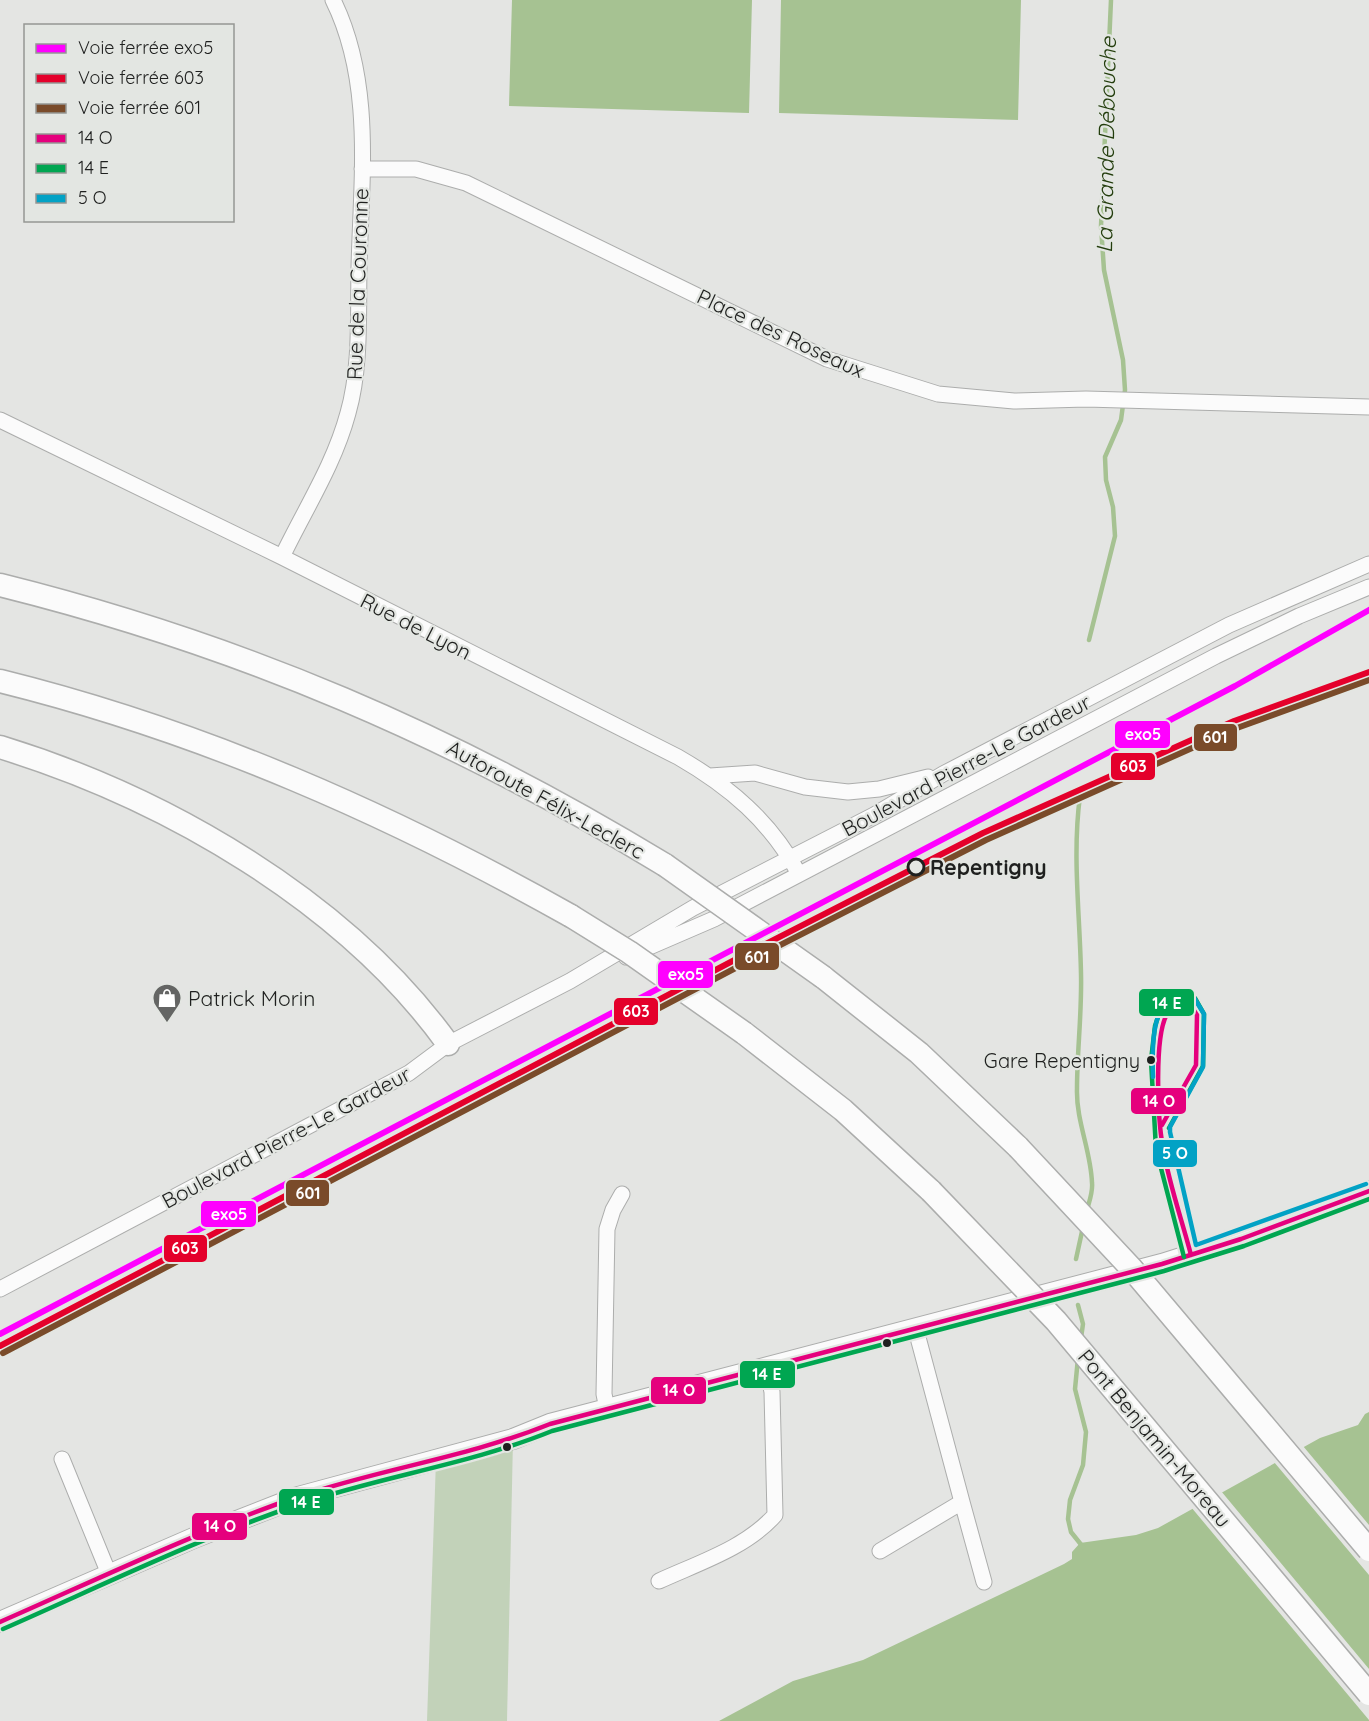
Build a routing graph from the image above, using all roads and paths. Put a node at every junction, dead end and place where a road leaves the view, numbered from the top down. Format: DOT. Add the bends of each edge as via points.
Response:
graph roads {
  1 [pos="333,0"];
  2 [pos="362,169"];
  3 [pos="1369,407"];
  4 [pos="0,420"];
  5 [pos="282,557"];
  6 [pos="1369,564"];
  7 [pos="0,585"];
  8 [pos="1369,587"];
  9 [pos="0,681"];
  10 [pos="0,747"];
  11 [pos="943,774"];
  12 [pos="710,776"];
  13 [pos="790,857"];
  14 [pos="799,874"];
  15 [pos="570,981"];
  16 [pos="448,1044"];
  17 [pos="1369,1191"];
  18 [pos="622,1194"];
  19 [pos="0,1289"];
  20 [pos="916,1330"];
  21 [pos="766,1368"];
  22 [pos="607,1409"];
  23 [pos="63,1459"];
  24 [pos="962,1502"];
  25 [pos="1369,1550"];
  26 [pos="880,1551"];
  27 [pos="109,1574"];
  28 [pos="658,1581"];
  29 [pos="984,1582"];
  30 [pos="0,1622"];
  31 [pos="1369,1694"];
  1 -- 2 [label="street, Rue de la Couronne" via="348,32 357,72"];
  2 -- 3 [label="street, Place des Roseaux" via="416,169 466,183 820,356 887,380 963,397 1014,401 1086,399"];
  2 -- 5 [label="street, Rue de la Couronne" via="359,307 349,409 329,467"];
  4 -- 5 [label="street, Rue de Lyon"];
  5 -- 12 [label="street, Rue de Lyon" via="662,748"];
  6 -- 11 [label="street, Boulevard Pierre-Le Gardeur" via="1229,625"];
  7 -- 25 [label="highway, Autoroute Félix-Leclerc, bridge" via="193,640 423,732 516,779 665,866 823,977 919,1053 1018,1147 1132,1269"];
  8 -- 14 [label="street, Boulevard Pierre-Le Gardeur" via="1216,656"];
  9 -- 31 [label="highway, Pont Benjamin-Moreau, bridge" via="150,725 304,782 410,829 571,916 744,1033 843,1110 931,1191 1050,1314"];
  10 -- 16 [label="highway" via="128,795 228,849 357,946 403,990"];
  11 -- 12 [label="street" via="848,792 805,787 755,773"];
  11 -- 13 [label="street, Boulevard Pierre-Le Gardeur" via="874,815"];
  12 -- 13 [label="street, Rue de Lyon" via="752,810"];
  13 -- 14 [label="street, Rue de Lyon"];
  13 -- 15 [label="street, Boulevard Pierre-Le Gardeur" via="693,908"];
  14 -- 15 [label="street, Boulevard Pierre-Le Gardeur" via="703,925"];
  15 -- 16 [label="street, Boulevard Pierre-Le Gardeur"];
  16 -- 19 [label="street, Boulevard Pierre-Le Gardeur" via="409,1073"];
  17 -- 20 [label="main road" via="1180,1258"];
  18 -- 22 [label="street" via="607,1229"];
  20 -- 21 [label="main road"];
  20 -- 24 [label="street"];
  21 -- 22 [label="main road"];
  21 -- 28 [label="street" via="772,1392 775,1515 762,1530"];
  22 -- 27 [label="main road" via="550,1424 513,1439 298,1497"];
  23 -- 27 [label="street"];
  24 -- 26 [label="street"];
  24 -- 29 [label="street"];
  27 -- 30 [label="main road"];
}
